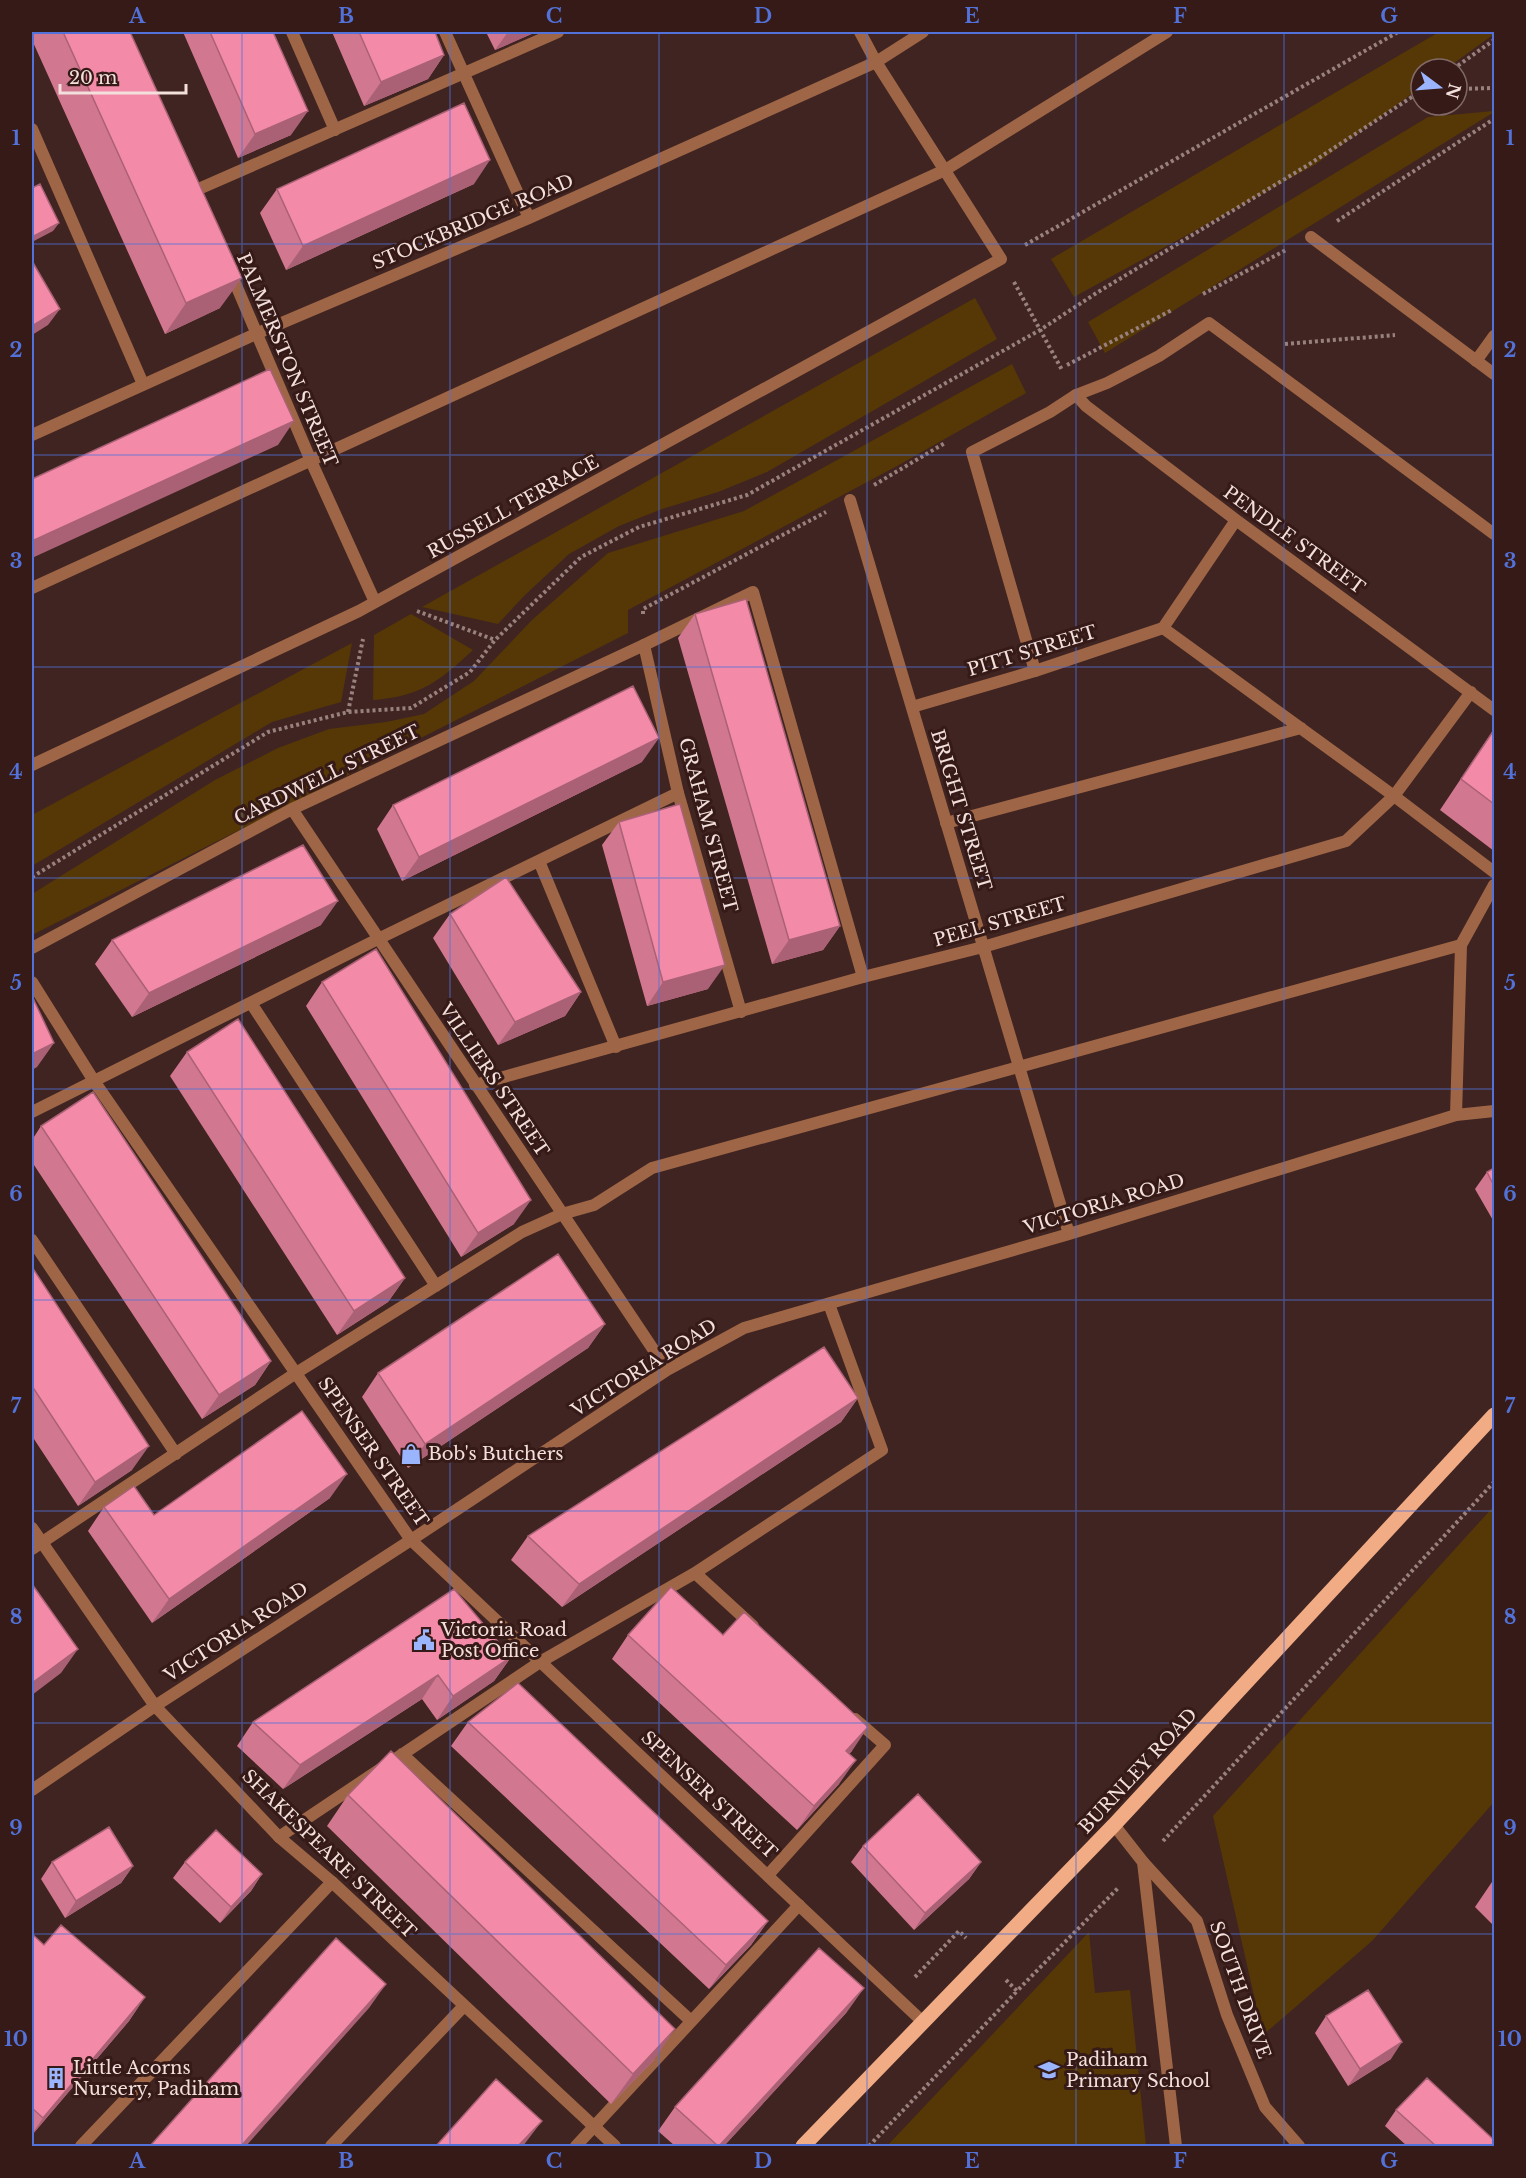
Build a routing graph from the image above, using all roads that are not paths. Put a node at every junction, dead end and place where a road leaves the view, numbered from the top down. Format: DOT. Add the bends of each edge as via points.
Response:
graph roads {
  1 [pos="292,32"];
  2 [pos="445,32"];
  3 [pos="558,32"];
  4 [pos="860,32"];
  5 [pos="923,32"];
  6 [pos="1167,32"];
  7 [pos="876,62"];
  8 [pos="464,73"];
  9 [pos="32,129"];
  10 [pos="335,130"];
  11 [pos="945,170"];
  12 [pos="194,191"];
  13 [pos="529,218"];
  14 [pos="1311,237"];
  15 [pos="224,257"];
  16 [pos="258,333"];
  17 [pos="1494,336"];
  18 [pos="1476,360"];
  19 [pos="1494,374"];
  20 [pos="143,384"];
  21 [pos="1076,395"];
  22 [pos="32,435"];
  23 [pos="311,461"];
  24 [pos="849,500"];
  25 [pos="1236,520"];
  26 [pos="1494,534"];
  27 [pos="32,588"];
  28 [pos="375,602"];
  29 [pos="1162,628"];
  30 [pos="644,645"];
  31 [pos="1035,671"];
  32 [pos="1471,692"];
  33 [pos="912,707"];
  34 [pos="1494,710"];
  35 [pos="1301,728"];
  36 [pos="32,762"];
  37 [pos="678,793"];
  38 [pos="1394,796"];
  39 [pos="292,809"];
  40 [pos="946,823"];
  41 [pos="539,861"];
  42 [pos="1494,872"];
  43 [pos="1494,885"];
  44 [pos="378,939"];
  45 [pos="1461,945"];
  46 [pos="983,947"];
  47 [pos="32,948"];
  48 [pos="863,977"];
  49 [pos="32,982"];
  50 [pos="251,1003"];
  51 [pos="741,1012"];
  52 [pos="616,1047"];
  53 [pos="1019,1067"];
  54 [pos="94,1081"];
  55 [pos="475,1085"];
  56 [pos="1494,1111"];
  57 [pos="32,1112"];
  58 [pos="1456,1115"];
  59 [pos="562,1214"];
  60 [pos="1069,1234"];
  61 [pos="32,1240"];
  62 [pos="436,1286"];
  63 [pos="829,1304"];
  64 [pos="667,1370"];
  65 [pos="296,1373"];
  66 [pos="1494,1415"];
  67 [pos="176,1454"];
  68 [pos="32,1528"];
  69 [pos="411,1540"];
  70 [pos="36,1545"];
  71 [pos="695,1573"];
  72 [pos="764,1636"];
  73 [pos="540,1662"];
  74 [pos="155,1706"];
  75 [pos="850,1714"];
  76 [pos="402,1754"];
  77 [pos="32,1790"];
  78 [pos="1114,1825"];
  79 [pos="279,1837"];
  80 [pos="1143,1862"];
  81 [pos="768,1875"];
  82 [pos="332,1882"];
  83 [pos="799,1905"];
  84 [pos="464,2007"];
  85 [pos="691,2021"];
  86 [pos="922,2022"];
  87 [pos="594,2127"];
  88 [pos="81,2146"];
  89 [pos="331,2146"];
  90 [pos="576,2146"];
  91 [pos="615,2146"];
  92 [pos="803,2146"];
  93 [pos="1176,2146"];
  94 [pos="1299,2146"];
  1 -- 10 [label="street"];
  2 -- 8 [label="street"];
  3 -- 8 [label="street"];
  4 -- 7 [label="street"];
  5 -- 7 [label="street, STOCKBRIDGE ROAD"];
  6 -- 11 [label="street"];
  7 -- 11 [label="street"];
  7 -- 13 [label="street, STOCKBRIDGE ROAD"];
  8 -- 10 [label="street"];
  8 -- 13 [label="street"];
  9 -- 20 [label="street"];
  10 -- 12 [label="street"];
  11 -- 23 [label="street"];
  11 -- 28 [label="street, RUSSELL TERRACE" via="1001,259"];
  13 -- 16 [label="street, STOCKBRIDGE ROAD"];
  14 -- 18 [label="street"];
  15 -- 16 [label="street, PALMERSTON STREET"];
  16 -- 20 [label="street, STOCKBRIDGE ROAD"];
  16 -- 23 [label="street, PALMERSTON STREET"];
  17 -- 18 [label="street"];
  18 -- 19 [label="street"];
  20 -- 22 [label="street, STOCKBRIDGE ROAD"];
  21 -- 25 [label="street, PENDLE STREET"];
  21 -- 26 [label="street" via="1159,356 1209,323"];
  21 -- 31 [label="street" via="972,452"];
  23 -- 27 [label="street"];
  23 -- 28 [label="street, PALMERSTON STREET"];
  24 -- 33 [label="street, BRIGHT STREET"];
  25 -- 29 [label="street"];
  25 -- 32 [label="street, PENDLE STREET"];
  28 -- 36 [label="street, RUSSELL TERRACE"];
  29 -- 31 [label="street, PITT STREET"];
  29 -- 35 [label="street"];
  30 -- 37 [label="street, GRAHAM STREET"];
  30 -- 39 [label="street, CARDWELL STREET"];
  30 -- 48 [label="street, CARDWELL STREET" via="753,592"];
  31 -- 33 [label="street, PITT STREET"];
  32 -- 34 [label="street, PENDLE STREET"];
  32 -- 38 [label="street, PEEL STREET"];
  33 -- 40 [label="street, BRIGHT STREET"];
  35 -- 38 [label="street"];
  35 -- 40 [label="street"];
  37 -- 41 [label="street"];
  37 -- 51 [label="street, GRAHAM STREET"];
  38 -- 42 [label="street"];
  38 -- 46 [label="street, PEEL STREET" via="1346,841"];
  39 -- 44 [label="street, VILLIERS STREET"];
  39 -- 47 [label="street, CARDWELL STREET"];
  40 -- 46 [label="street, BRIGHT STREET"];
  41 -- 44 [label="street"];
  41 -- 52 [label="street"];
  43 -- 45 [label="street"];
  44 -- 50 [label="street"];
  44 -- 55 [label="street, VILLIERS STREET"];
  45 -- 53 [label="street"];
  45 -- 58 [label="street"];
  46 -- 48 [label="street, PEEL STREET"];
  46 -- 53 [label="street, BRIGHT STREET"];
  48 -- 51 [label="street, PEEL STREET"];
  49 -- 54 [label="street, SPENSER STREET"];
  50 -- 54 [label="street"];
  50 -- 62 [label="street"];
  51 -- 52 [label="street, PEEL STREET"];
  52 -- 55 [label="street, PEEL STREET"];
  53 -- 59 [label="street" via="652,1168 594,1205"];
  53 -- 60 [label="street, BRIGHT STREET"];
  54 -- 57 [label="street"];
  54 -- 65 [label="street, SPENSER STREET"];
  55 -- 59 [label="street, VILLIERS STREET"];
  56 -- 58 [label="street, VICTORIA ROAD"];
  58 -- 60 [label="street, VICTORIA ROAD"];
  59 -- 62 [label="street" via="522,1232"];
  59 -- 64 [label="street, VILLIERS STREET"];
  60 -- 63 [label="street, VICTORIA ROAD"];
  61 -- 67 [label="street"];
  62 -- 65 [label="street"];
  63 -- 64 [label="street, VICTORIA ROAD" via="744,1328"];
  63 -- 71 [label="street" via="882,1450"];
  64 -- 69 [label="street, VICTORIA ROAD"];
  65 -- 67 [label="street"];
  65 -- 69 [label="street, SPENSER STREET"];
  66 -- 78 [label="main road, BURNLEY ROAD"];
  67 -- 70 [label="street"];
  68 -- 70 [label="street, SHAKESPEARE STREET"];
  69 -- 73 [label="street, SPENSER STREET"];
  69 -- 74 [label="street, VICTORIA ROAD"];
  70 -- 74 [label="street, SHAKESPEARE STREET"];
  71 -- 72 [label="street"];
  71 -- 73 [label="street"];
  73 -- 76 [label="street"];
  73 -- 81 [label="street, SPENSER STREET"];
  74 -- 77 [label="street, VICTORIA ROAD"];
  74 -- 79 [label="street, SHAKESPEARE STREET"];
  75 -- 81 [label="street" via="885,1746"];
  76 -- 79 [label="street"];
  76 -- 85 [label="street"];
  78 -- 80 [label="street, SOUTH DRIVE"];
  78 -- 86 [label="main road, BURNLEY ROAD"];
  79 -- 82 [label="street, SHAKESPEARE STREET"];
  80 -- 93 [label="street"];
  80 -- 94 [label="street, SOUTH DRIVE" via="1197,1921 1227,2015 1264,2108"];
  81 -- 83 [label="street, SPENSER STREET"];
  82 -- 84 [label="street, SHAKESPEARE STREET"];
  82 -- 88 [label="street"];
  83 -- 85 [label="street"];
  83 -- 86 [label="street, SPENSER STREET"];
  84 -- 87 [label="street, SHAKESPEARE STREET"];
  84 -- 89 [label="street"];
  85 -- 87 [label="street"];
  86 -- 92 [label="main road, BURNLEY ROAD"];
  87 -- 90 [label="street"];
  87 -- 91 [label="street, SHAKESPEARE STREET"];
}
